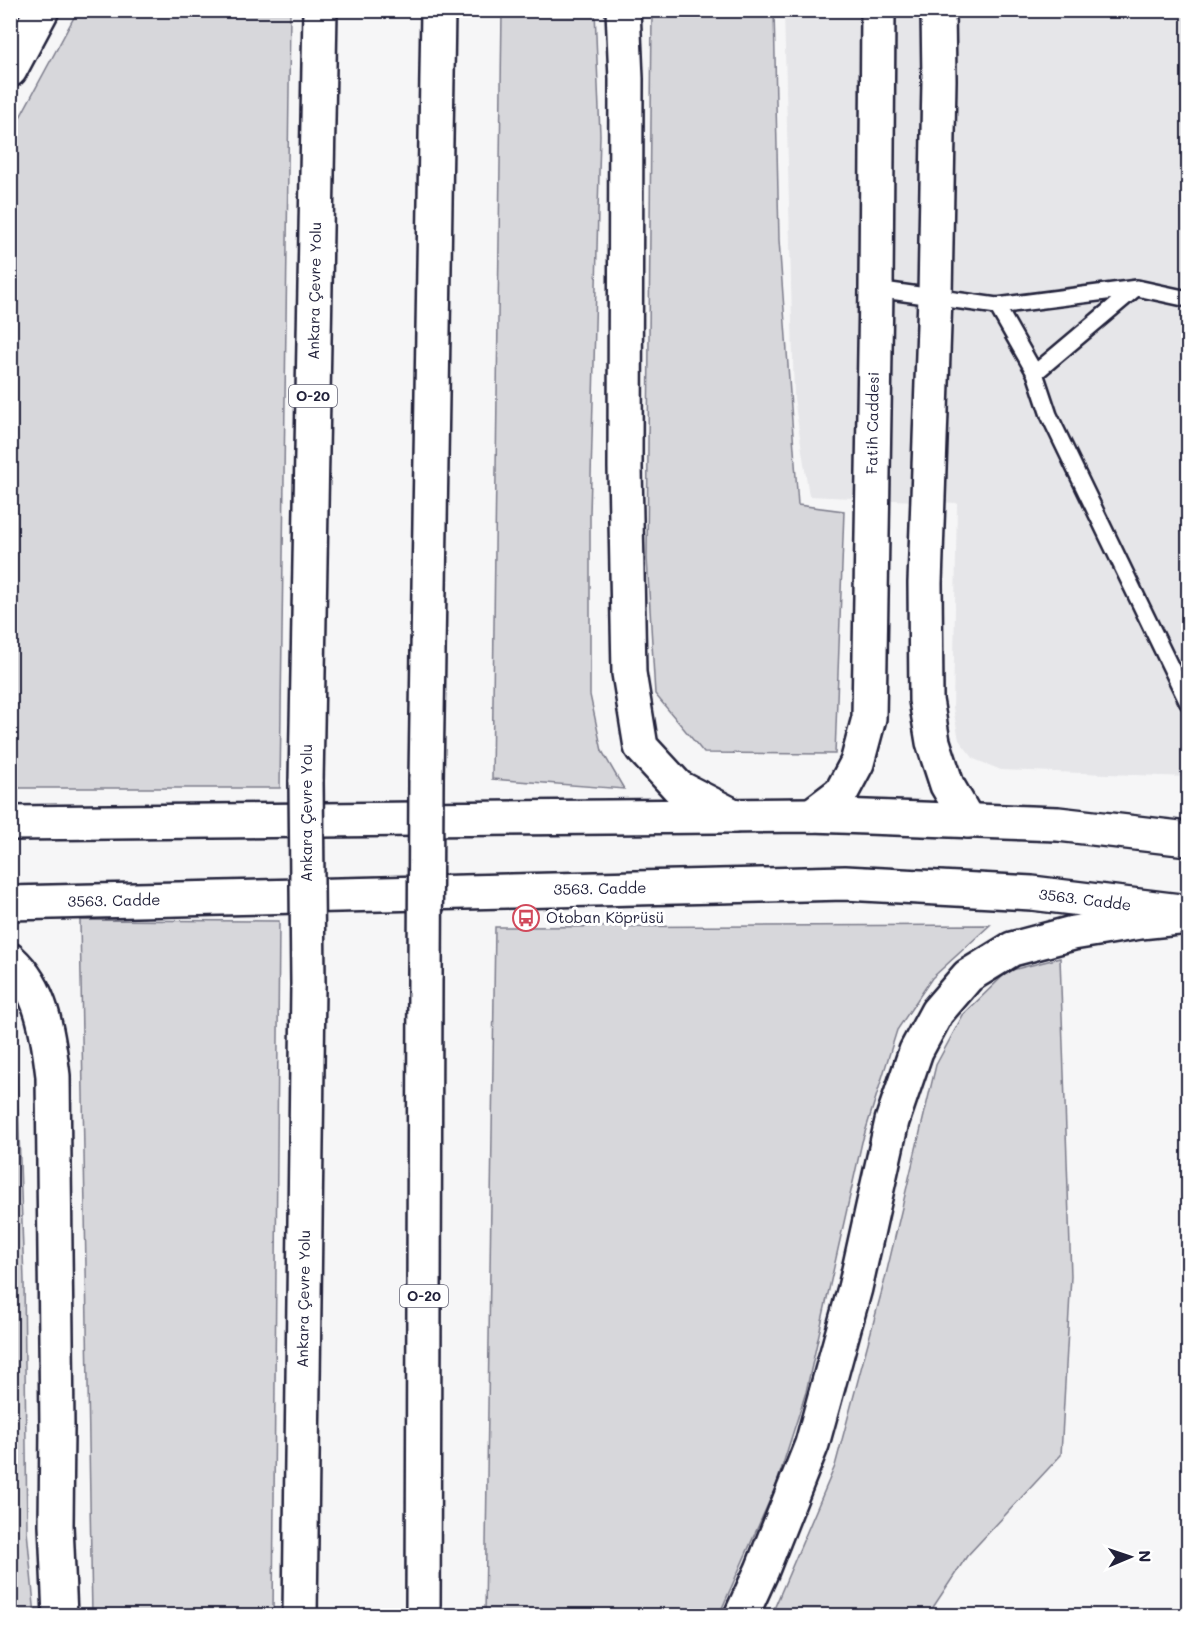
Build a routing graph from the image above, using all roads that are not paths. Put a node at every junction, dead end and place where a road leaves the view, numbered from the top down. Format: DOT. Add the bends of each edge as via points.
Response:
graph roads {
  1 [pos="42,10"];
  2 [pos="320,10"];
  3 [pos="438,10"];
  4 [pos="624,10"];
  5 [pos="878,10"];
  6 [pos="938,10"];
  7 [pos="10,70"];
  8 [pos="1137,288"];
  9 [pos="876,290"];
  10 [pos="935,296"];
  11 [pos="1188,299"];
  12 [pos="997,306"];
  13 [pos="1035,373"];
  14 [pos="1188,702"];
  15 [pos="812,815"];
  16 [pos="734,816"];
  17 [pos="968,821"];
  18 [pos="10,823"];
  19 [pos="1188,839"];
  20 [pos="10,903"];
  21 [pos="1188,912"];
  22 [pos="1188,917"];
  23 [pos="10,960"];
  24 [pos="60,1616"];
  25 [pos="300,1616"];
  26 [pos="423,1616"];
  27 [pos="741,1616"];
  1 -- 7 [label="main road"];
  2 -- 25 [label="main road, Ankara Çevre Yolu / O-20, bridge" via="306,782 308,985"];
  3 -- 26 [label="main road, O-20, bridge" via="426,780"];
  4 -- 16 [label="main road" via="629,673 641,747 678,787"];
  5 -- 9 [label="main road, Fatih Caddesi"];
  6 -- 10 [label="main road"];
  8 -- 11 [label="lane"];
  8 -- 12 [label="lane"];
  8 -- 13 [label="lane"];
  9 -- 10 [label="lane"];
  9 -- 15 [label="main road, Fatih Caddesi" via="869,718 857,763 841,793"];
  10 -- 12 [label="lane"];
  10 -- 17 [label="main road" via="925,583 926,700 933,742 947,785"];
  12 -- 13 [label="lane"];
  13 -- 14 [label="lane" via="1049,415"];
  15 -- 16 [label="main road"];
  15 -- 17 [label="main road"];
  16 -- 18 [label="main road"];
  17 -- 19 [label="main road" via="1058,824"];
  20 -- 21 [label="main road, 3563. Cadde" via="845,882 1032,893"];
  22 -- 27 [label="main road" via="1073,933 1012,949 968,976 937,1012 916,1051 892,1121 855,1288 812,1444"];
  23 -- 24 [label="main road" via="32,988 46,1024 53,1076"];
}
